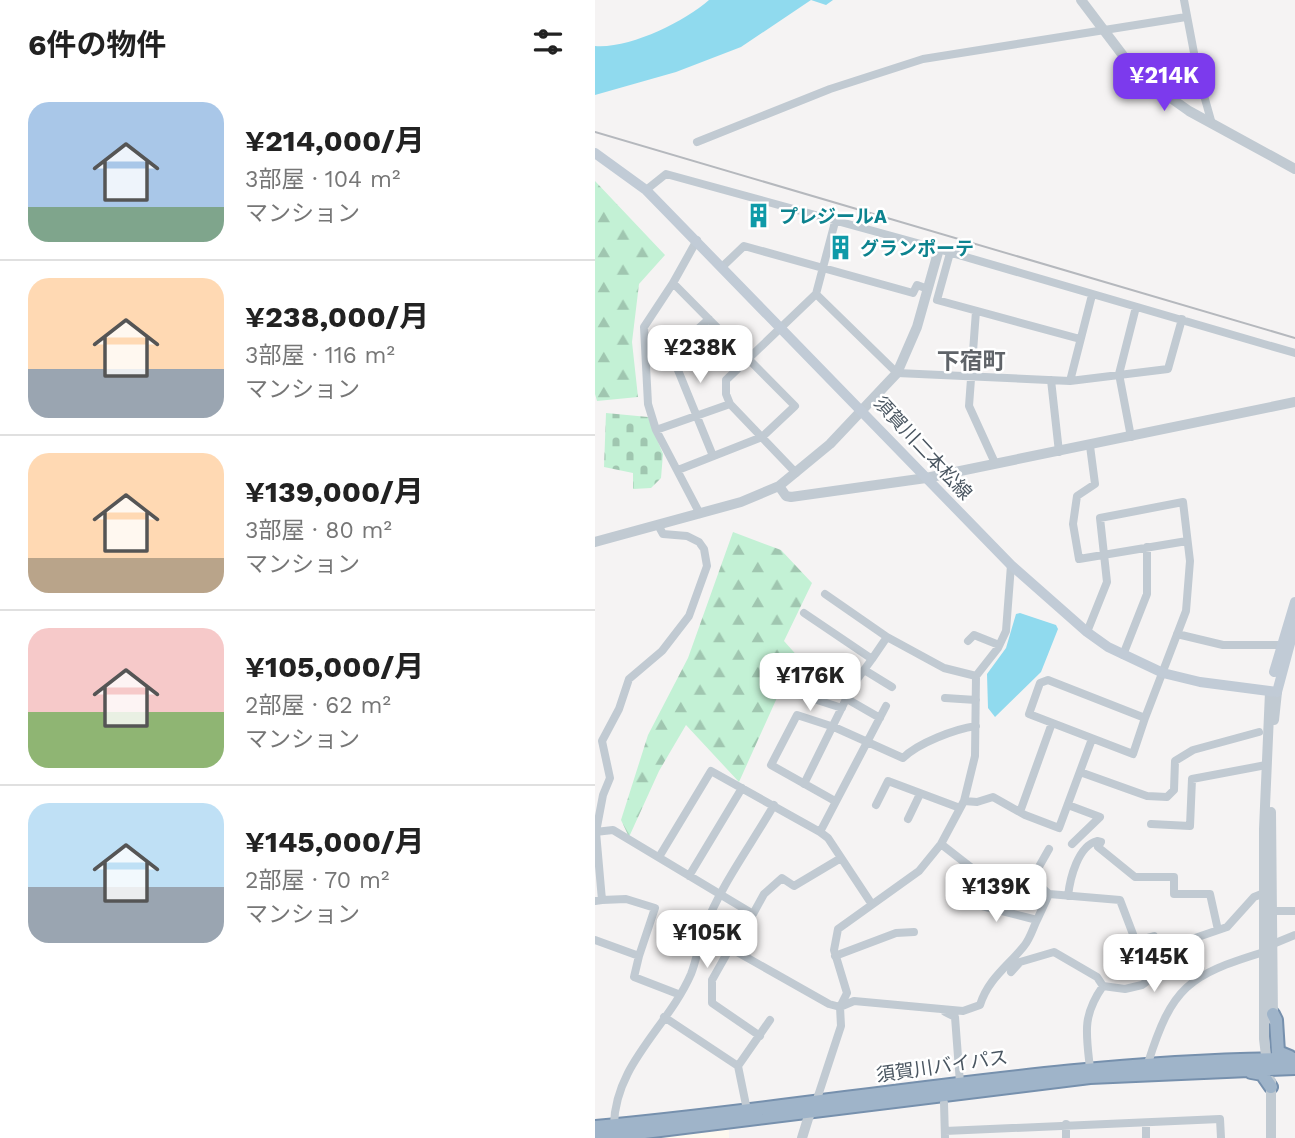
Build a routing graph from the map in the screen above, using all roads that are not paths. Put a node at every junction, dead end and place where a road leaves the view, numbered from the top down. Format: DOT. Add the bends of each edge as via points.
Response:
graph roads {
  1 [pos="1081,0"];
  2 [pos="1184,0"];
  3 [pos="1187,17"];
  4 [pos="1102,29"];
  5 [pos="1212,124"];
  6 [pos="697,142"];
  7 [pos="595,153"];
  8 [pos="1295,169"];
  9 [pos="646,190"];
  10 [pos="835,222"];
  11 [pos="697,240"];
  12 [pos="939,249"];
  13 [pos="950,253"];
  14 [pos="723,266"];
  15 [pos="823,267"];
  16 [pos="673,284"];
  17 [pos="928,289"];
  18 [pos="816,294"];
  19 [pos="1092,295"];
  20 [pos="1136,307"];
  21 [pos="976,311"];
  22 [pos="709,319"];
  23 [pos="1182,319"];
  24 [pos="781,327"];
  25 [pos="1080,339"];
  26 [pos="1295,353"];
  27 [pos="749,360"];
  28 [pos="897,373"];
  29 [pos="1119,374"];
  30 [pos="970,376"];
  31 [pos="1051,380"];
  32 [pos="1070,381"];
  33 [pos="1295,402"];
  34 [pos="730,404"];
  35 [pos="863,410"];
  36 [pos="696,415"];
  37 [pos="656,430"];
  38 [pos="762,437"];
  39 [pos="1131,437"];
  40 [pos="1090,446"];
  41 [pos="1059,452"];
  42 [pos="713,456"];
  43 [pos="995,463"];
  44 [pos="678,470"];
  45 [pos="796,473"];
  46 [pos="926,478"];
  47 [pos="779,486"];
  48 [pos="700,514"];
  49 [pos="658,525"];
  50 [pos="1187,541"];
  51 [pos="595,542"];
  52 [pos="1147,547"];
  53 [pos="1106,556"];
  54 [pos="1011,565"];
  55 [pos="825,594"];
  56 [pos="1295,602"];
  57 [pos="804,613"];
  58 [pos="1295,625"];
  59 [pos="1087,632"];
  60 [pos="1177,634"];
  61 [pos="887,637"];
  62 [pos="968,640"];
  63 [pos="999,645"];
  64 [pos="1281,645"];
  65 [pos="1123,655"];
  66 [pos="872,659"];
  67 [pos="866,671"];
  68 [pos="1163,673"];
  69 [pos="976,677"];
  70 [pos="892,687"];
  71 [pos="786,690"];
  72 [pos="1273,692"];
  73 [pos="945,698"];
  74 [pos="847,699"];
  75 [pos="976,700"];
  76 [pos="886,706"];
  77 [pos="842,708"];
  78 [pos="880,718"];
  79 [pos="1145,718"];
  80 [pos="1052,723"];
  81 [pos="976,726"];
  82 [pos="834,727"];
  83 [pos="1259,732"];
  84 [pos="1092,739"];
  85 [pos="866,743"];
  86 [pos="1266,765"];
  87 [pos="1080,772"];
  88 [pos="804,784"];
  89 [pos="742,788"];
  90 [pos="920,794"];
  91 [pos="835,802"];
  92 [pos="962,804"];
  93 [pos="774,805"];
  94 [pos="876,805"];
  95 [pos="1068,805"];
  96 [pos="1020,812"];
  97 [pos="908,820"];
  98 [pos="1151,824"];
  99 [pos="595,832"];
  100 [pos="820,832"];
  101 [pos="941,844"];
  102 [pos="1072,844"];
  103 [pos="1049,849"];
  104 [pos="659,857"];
  105 [pos="841,858"];
  106 [pos="973,869"];
  107 [pos="689,876"];
  108 [pos="1032,879"];
  109 [pos="1264,893"];
  110 [pos="1049,894"];
  111 [pos="1068,895"];
  112 [pos="720,897"];
  113 [pos="599,900"];
  114 [pos="871,903"];
  115 [pos="1271,911"];
  116 [pos="1295,911"];
  117 [pos="1037,920"];
  118 [pos="705,926"];
  119 [pos="1218,930"];
  120 [pos="914,932"];
  121 [pos="1295,935"];
  122 [pos="1154,936"];
  123 [pos="595,940"];
  124 [pos="1136,941"];
  125 [pos="1273,944"];
  126 [pos="730,948"];
  127 [pos="1264,952"];
  128 [pos="639,956"];
  129 [pos="835,956"];
  130 [pos="1011,972"];
  131 [pos="1150,979"];
  132 [pos="1103,986"];
  133 [pos="678,994"];
  134 [pos="840,1007"];
  135 [pos="942,1011"];
  136 [pos="1273,1014"];
  137 [pos="664,1017"];
  138 [pos="770,1020"];
  139 [pos="760,1036"];
  140 [pos="1264,1039"];
  141 [pos="1148,1063"];
  142 [pos="1295,1064"];
  143 [pos="739,1066"];
  144 [pos="1232,1066"];
  145 [pos="1090,1068"];
  146 [pos="1270,1068"];
  147 [pos="960,1083"];
  148 [pos="944,1103"];
  149 [pos="813,1107"];
  150 [pos="747,1110"];
  151 [pos="1146,1123"];
  152 [pos="1066,1124"];
  153 [pos="614,1125"];
  154 [pos="595,1127"];
  155 [pos="945,1135"];
  156 [pos="596,1138"];
  157 [pos="802,1138"];
  158 [pos="1067,1138"];
  159 [pos="1146,1138"];
  160 [pos="1220,1138"];
  161 [pos="1271,1138"];
  1 -- 4 [label="street"];
  2 -- 3 [label="street"];
  3 -- 4 [label="street"];
  3 -- 5 [label="street"];
  4 -- 5 [label="street" via="1137,75"];
  4 -- 6 [label="street" via="923,59 830,89"];
  5 -- 8 [label="street"];
  7 -- 9 [label="main road, 須賀川二本松線"];
  9 -- 10 [label="street" via="666,174"];
  9 -- 11 [label="main road, 須賀川二本松線"];
  10 -- 12 [label="street"];
  10 -- 15 [label="street"];
  11 -- 14 [label="main road, 須賀川二本松線"];
  11 -- 16 [label="street"];
  12 -- 13 [label="street"];
  12 -- 17 [label="street"];
  13 -- 19 [label="street"];
  13 -- 21 [label="street" via="937,300"];
  14 -- 15 [label="street" via="744,246"];
  14 -- 24 [label="main road, 須賀川二本松線"];
  15 -- 17 [label="street" via="913,293 917,285"];
  15 -- 18 [label="street"];
  16 -- 22 [label="street"];
  16 -- 37 [label="street" via="643,327 648,404"];
  17 -- 28 [label="street"];
  18 -- 24 [label="street"];
  18 -- 28 [label="street"];
  19 -- 20 [label="street"];
  19 -- 25 [label="street"];
  20 -- 23 [label="street"];
  20 -- 29 [label="street"];
  21 -- 25 [label="street"];
  21 -- 30 [label="street"];
  22 -- 27 [label="street"];
  22 -- 36 [label="street" via="671,353"];
  23 -- 26 [label="street"];
  23 -- 29 [label="street" via="1168,369"];
  24 -- 27 [label="street"];
  24 -- 35 [label="main road, 須賀川二本松線"];
  25 -- 32 [label="street"];
  27 -- 34 [label="street" via="726,380"];
  27 -- 38 [label="street" via="795,406"];
  28 -- 30 [label="street"];
  28 -- 35 [label="street"];
  29 -- 32 [label="street"];
  29 -- 39 [label="street"];
  30 -- 31 [label="street"];
  30 -- 43 [label="street" via="969,406"];
  31 -- 32 [label="street"];
  31 -- 41 [label="street"];
  33 -- 39 [label="street"];
  34 -- 36 [label="street"];
  34 -- 38 [label="street"];
  35 -- 45 [label="street"];
  35 -- 46 [label="main road, 須賀川二本松線"];
  36 -- 37 [label="street"];
  36 -- 42 [label="street"];
  37 -- 44 [label="street"];
  38 -- 42 [label="street"];
  38 -- 45 [label="street"];
  39 -- 40 [label="street"];
  40 -- 41 [label="street"];
  40 -- 53 [label="street" via="1095,484 1077,496 1073,524 1079,559"];
  41 -- 43 [label="street"];
  42 -- 44 [label="street"];
  43 -- 46 [label="street"];
  44 -- 48 [label="street"];
  45 -- 47 [label="street"];
  46 -- 47 [label="street" via="792,497"];
  46 -- 54 [label="main road, 須賀川二本松線"];
  47 -- 48 [label="street"];
  48 -- 49 [label="street"];
  49 -- 51 [label="street"];
  49 -- 99 [label="street" via="663,534 699,541 707,566 689,616 662,651 629,679 602,741 610,778"];
  50 -- 52 [label="street"];
  50 -- 53 [label="street" via="1183,502 1100,518"];
  50 -- 60 [label="street" via="1190,587"];
  52 -- 53 [label="street"];
  52 -- 65 [label="street" via="1147,594"];
  53 -- 59 [label="street" via="1104,595"];
  54 -- 59 [label="main road, 須賀川二本松線"];
  54 -- 63 [label="street" via="1006,631"];
  55 -- 61 [label="street"];
  56 -- 64 [label="main road"];
  57 -- 66 [label="street"];
  58 -- 72 [label="main road"];
  59 -- 65 [label="main road, 須賀川二本松線"];
  60 -- 64 [label="street" via="1223,645"];
  60 -- 68 [label="street"];
  61 -- 66 [label="street"];
  61 -- 69 [label="street" via="943,668"];
  62 -- 63 [label="street" via="974,635"];
  63 -- 69 [label="street"];
  64 -- 72 [label="main road"];
  65 -- 68 [label="main road, 須賀川二本松線"];
  66 -- 67 [label="street"];
  67 -- 70 [label="street"];
  67 -- 74 [label="street"];
  68 -- 72 [label="main road, 須賀川二本松線"];
  68 -- 79 [label="street"];
  69 -- 75 [label="street"];
  71 -- 77 [label="street"];
  72 -- 86 [label="street"];
  72 -- 115 [label="street"];
  73 -- 75 [label="street"];
  74 -- 77 [label="street"];
  74 -- 78 [label="street"];
  75 -- 81 [label="street"];
  76 -- 78 [label="street"];
  77 -- 82 [label="street"];
  78 -- 85 [label="street"];
  79 -- 80 [label="street" via="1048,680 1040,683 1029,714"];
  79 -- 84 [label="street" via="1133,754"];
  80 -- 84 [label="street"];
  80 -- 96 [label="street"];
  81 -- 85 [label="street" via="951,730 903,758"];
  81 -- 92 [label="street" via="975,756"];
  82 -- 85 [label="street"];
  82 -- 88 [label="street"];
  82 -- 88 [label="street" via="797,715 771,765"];
  83 -- 87 [label="street" via="1193,750 1175,761 1174,790 1167,797 1147,796"];
  84 -- 87 [label="street"];
  85 -- 91 [label="street"];
  86 -- 98 [label="street" via="1192,779 1190,826"];
  86 -- 109 [label="street"];
  87 -- 95 [label="street"];
  88 -- 91 [label="street"];
  89 -- 93 [label="street"];
  89 -- 104 [label="street" via="711,771"];
  89 -- 107 [label="street"];
  90 -- 92 [label="street"];
  90 -- 94 [label="street" via="888,781"];
  90 -- 97 [label="street"];
  91 -- 100 [label="street"];
  92 -- 96 [label="street" via="993,797"];
  92 -- 101 [label="street"];
  93 -- 100 [label="street"];
  93 -- 112 [label="street"];
  95 -- 96 [label="street" via="1059,828"];
  95 -- 102 [label="street" via="1100,817"];
  99 -- 104 [label="street" via="613,830"];
  99 -- 113 [label="street"];
  100 -- 105 [label="street"];
  101 -- 106 [label="street"];
  101 -- 114 [label="street" via="919,871"];
  103 -- 108 [label="street"];
  104 -- 107 [label="street"];
  105 -- 112 [label="street" via="794,886 782,878 764,894 753,914"];
  105 -- 114 [label="street"];
  106 -- 108 [label="street"];
  106 -- 117 [label="street" via="970,903"];
  107 -- 112 [label="street"];
  108 -- 110 [label="street"];
  109 -- 119 [label="street"];
  109 -- 127 [label="street"];
  110 -- 111 [label="street"];
  110 -- 117 [label="street"];
  111 -- 119 [label="street" via="1070,875 1086,849 1097,841 1101,842 1098,847 1135,877 1174,877 1174,894 1210,894"];
  111 -- 124 [label="street" via="1120,900"];
  112 -- 118 [label="street"];
  113 -- 128 [label="street" via="626,899 655,908"];
  114 -- 129 [label="street" via="838,929"];
  115 -- 116 [label="street"];
  115 -- 125 [label="street"];
  117 -- 135 [label="street" via="1024,946 984,991 980,1005"];
  118 -- 126 [label="street"];
  118 -- 133 [label="street" via="690,975"];
  119 -- 131 [label="street" via="1171,953 1166,965"];
  120 -- 129 [label="street" via="897,933"];
  121 -- 125 [label="street"];
  122 -- 124 [label="street"];
  123 -- 128 [label="street"];
  124 -- 131 [label="street"];
  125 -- 127 [label="street"];
  125 -- 136 [label="street"];
  125 -- 146 [label="street" via="1269,964"];
  126 -- 134 [label="street"];
  126 -- 139 [label="street" via="712,980 712,1003"];
  127 -- 140 [label="street"];
  127 -- 141 [label="street" via="1185,985 1171,1006"];
  128 -- 133 [label="street" via="634,977"];
  129 -- 134 [label="street" via="847,993"];
  130 -- 132 [label="street" via="1020,962 1054,951 1097,977"];
  131 -- 132 [label="street" via="1135,988"];
  132 -- 145 [label="street" via="1087,1019"];
  133 -- 137 [label="street"];
  134 -- 135 [label="street" via="854,1001"];
  134 -- 149 [label="street" via="841,1026"];
  135 -- 147 [label="street" via="955,1017"];
  136 -- 142 [label="highway" via="1278,1052"];
  136 -- 146 [label="street"];
  137 -- 143 [label="street"];
  137 -- 153 [label="street" via="621,1088 614,1106"];
  138 -- 139 [label="street"];
  139 -- 143 [label="street"];
  140 -- 144 [label="street" via="1261,1057"];
  140 -- 146 [label="street"];
  141 -- 144 [label="highway, 須賀川バイパス"];
  141 -- 145 [label="highway, 須賀川バイパス"];
  142 -- 146 [label="highway, 須賀川バイパス"];
  143 -- 150 [label="street"];
  144 -- 146 [label="highway, 須賀川バイパス"];
  144 -- 146 [label="highway" via="1262,1074"];
  144 -- 149 [label="highway, 須賀川バイパス"];
  145 -- 147 [label="highway, 須賀川バイパス"];
  146 -- 161 [label="street"];
  147 -- 149 [label="highway, 須賀川バイパス"];
  148 -- 155 [label="street"];
  149 -- 150 [label="highway, 須賀川バイパス"];
  149 -- 156 [label="highway, 須賀川バイパス"];
  149 -- 157 [label="street"];
  150 -- 153 [label="highway, 須賀川バイパス"];
  151 -- 152 [label="street"];
  151 -- 159 [label="street"];
  151 -- 160 [label="street" via="1220,1119"];
  152 -- 155 [label="street"];
  152 -- 158 [label="street"];
  153 -- 154 [label="highway, 須賀川バイパス"];
}
